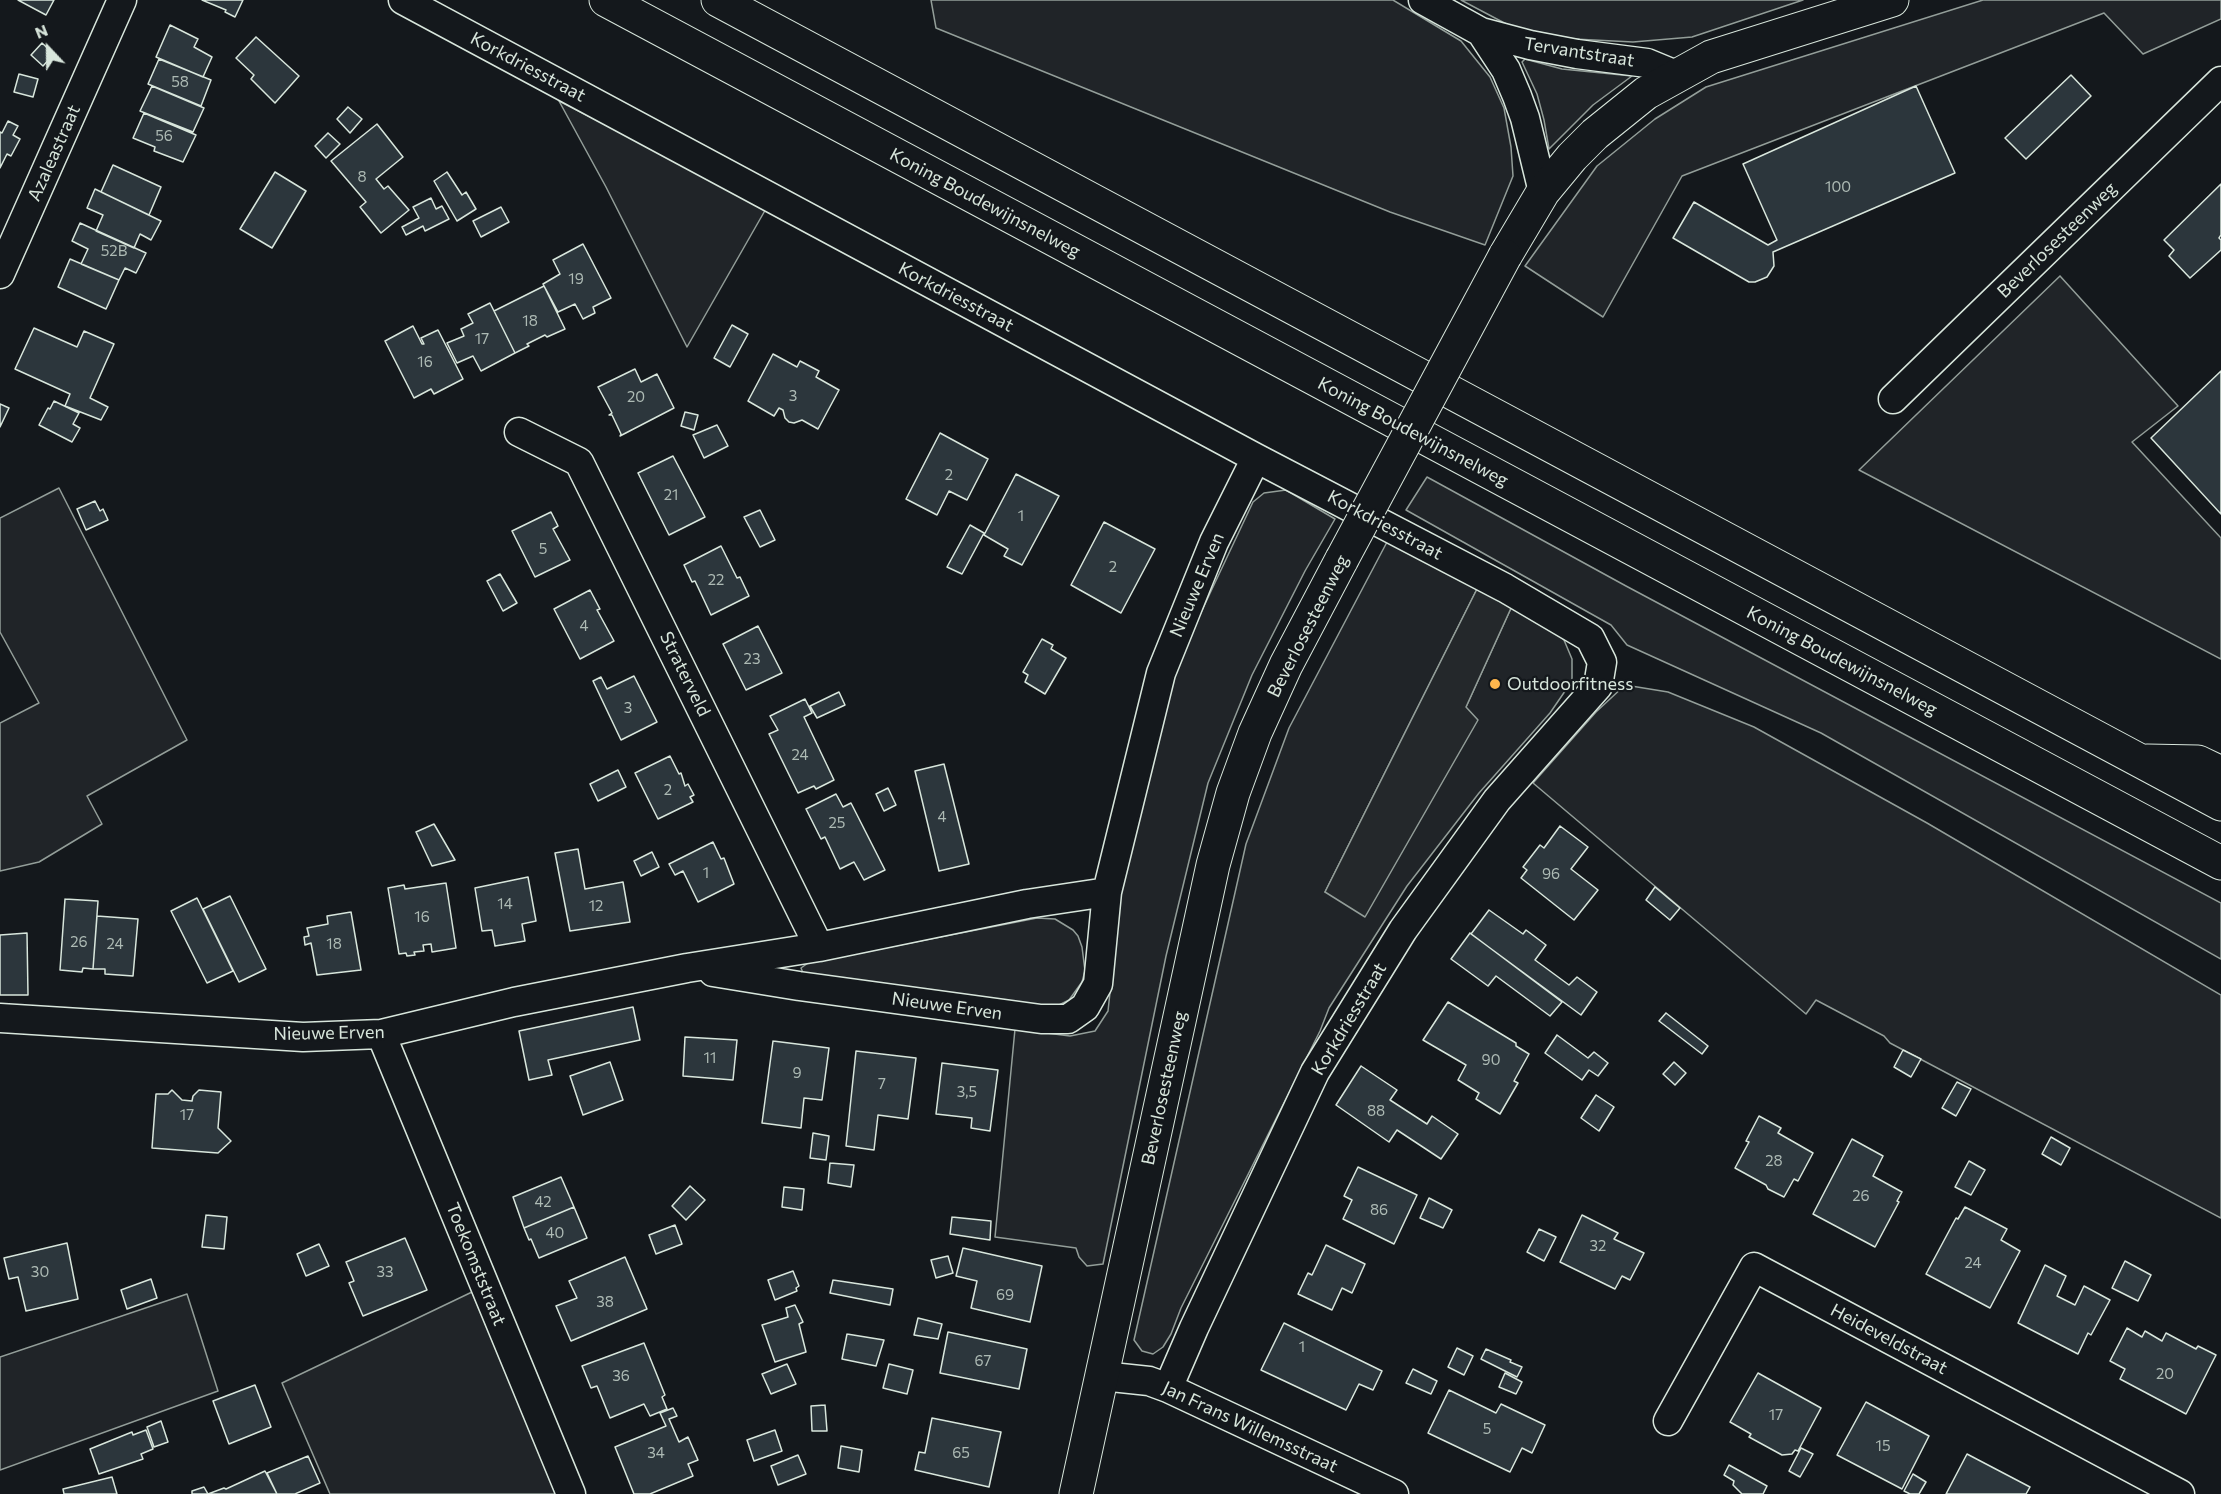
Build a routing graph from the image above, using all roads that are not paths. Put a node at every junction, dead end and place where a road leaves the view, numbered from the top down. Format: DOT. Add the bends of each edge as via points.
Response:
graph roads {
  1 [pos="122,0"];
  2 [pos="403,0"];
  3 [pos="606,0"];
  4 [pos="718,0"];
  5 [pos="1423,0"];
  6 [pos="1892,0"];
  7 [pos="1481,32"];
  8 [pos="1676,75"];
  9 [pos="2221,81"];
  10 [pos="1543,192"];
  11 [pos="0,274"];
  12 [pos="1893,399"];
  13 [pos="519,432"];
  14 [pos="1256,458"];
  15 [pos="2140,761"];
  16 [pos="2221,772"];
  17 [pos="2221,804"];
  18 [pos="2221,863"];
  19 [pos="1107,892"];
  20 [pos="819,947"];
  21 [pos="687,968"];
  22 [pos="0,1018"];
  23 [pos="381,1034"];
  24 [pos="1102,1376"];
  25 [pos="1168,1388"];
  26 [pos="1668,1421"];
  27 [pos="571,1494"];
  28 [pos="1076,1494"];
  29 [pos="1394,1494"];
  30 [pos="2180,1494"];
  1 -- 11 [label="street, Azaleastraat"];
  2 -- 14 [label="street, Korkdriesstraat"];
  3 -- 18 [label="main road, Koning Boudewijnsnelweg"];
  4 -- 15 [label="main road"];
  5 -- 7 [label="street, Tervantstraat"];
  6 -- 8 [label="main road, Beverlosesteenweg" via="1711,57"];
  7 -- 8 [label="street, Tervantstraat" via="1578,54 1647,63"];
  7 -- 10 [label="street, Tervantstraat" via="1506,70 1517,96"];
  8 -- 10 [label="main road, Beverlosesteenweg" via="1646,93 1595,134"];
  9 -- 12 [label="street, Beverlosesteenweg"];
  10 -- 24 [label="main road, Beverlosesteenweg, bridge" via="1342,559 1255,733 1210,876"];
  13 -- 20 [label="street, Straterveld" via="579,462"];
  14 -- 19 [label="street, Nieuwe Erven" via="1214,542 1161,673"];
  14 -- 25 [label="street, Korkdriesstraat" via="1552,615 1590,638 1602,662 1598,686 1497,800 1403,930 1315,1072"];
  15 -- 16 [label="main road" via="2198,762"];
  15 -- 17 [label="main road"];
  19 -- 20 [label="street, Nieuwe Erven" via="1027,904"];
  19 -- 21 [label="street, Nieuwe Erven" via="1098,984 1085,1007 1068,1019 1041,1019"];
  20 -- 21 [label="street, Nieuwe Erven"];
  21 -- 23 [label="street, Nieuwe Erven" via="514,1002"];
  22 -- 23 [label="street, Nieuwe Erven" via="303,1037"];
  23 -- 27 [label="street, Toekomststraat"];
  24 -- 25 [label="street, Jan Frans Willemsstraat" via="1149,1381"];
  24 -- 28 [label="main road, Beverlosesteenweg"];
  25 -- 29 [label="street, Jan Frans Willemsstraat"];
  26 -- 30 [label="street, Heideveldstraat" via="1754,1268"];
}
